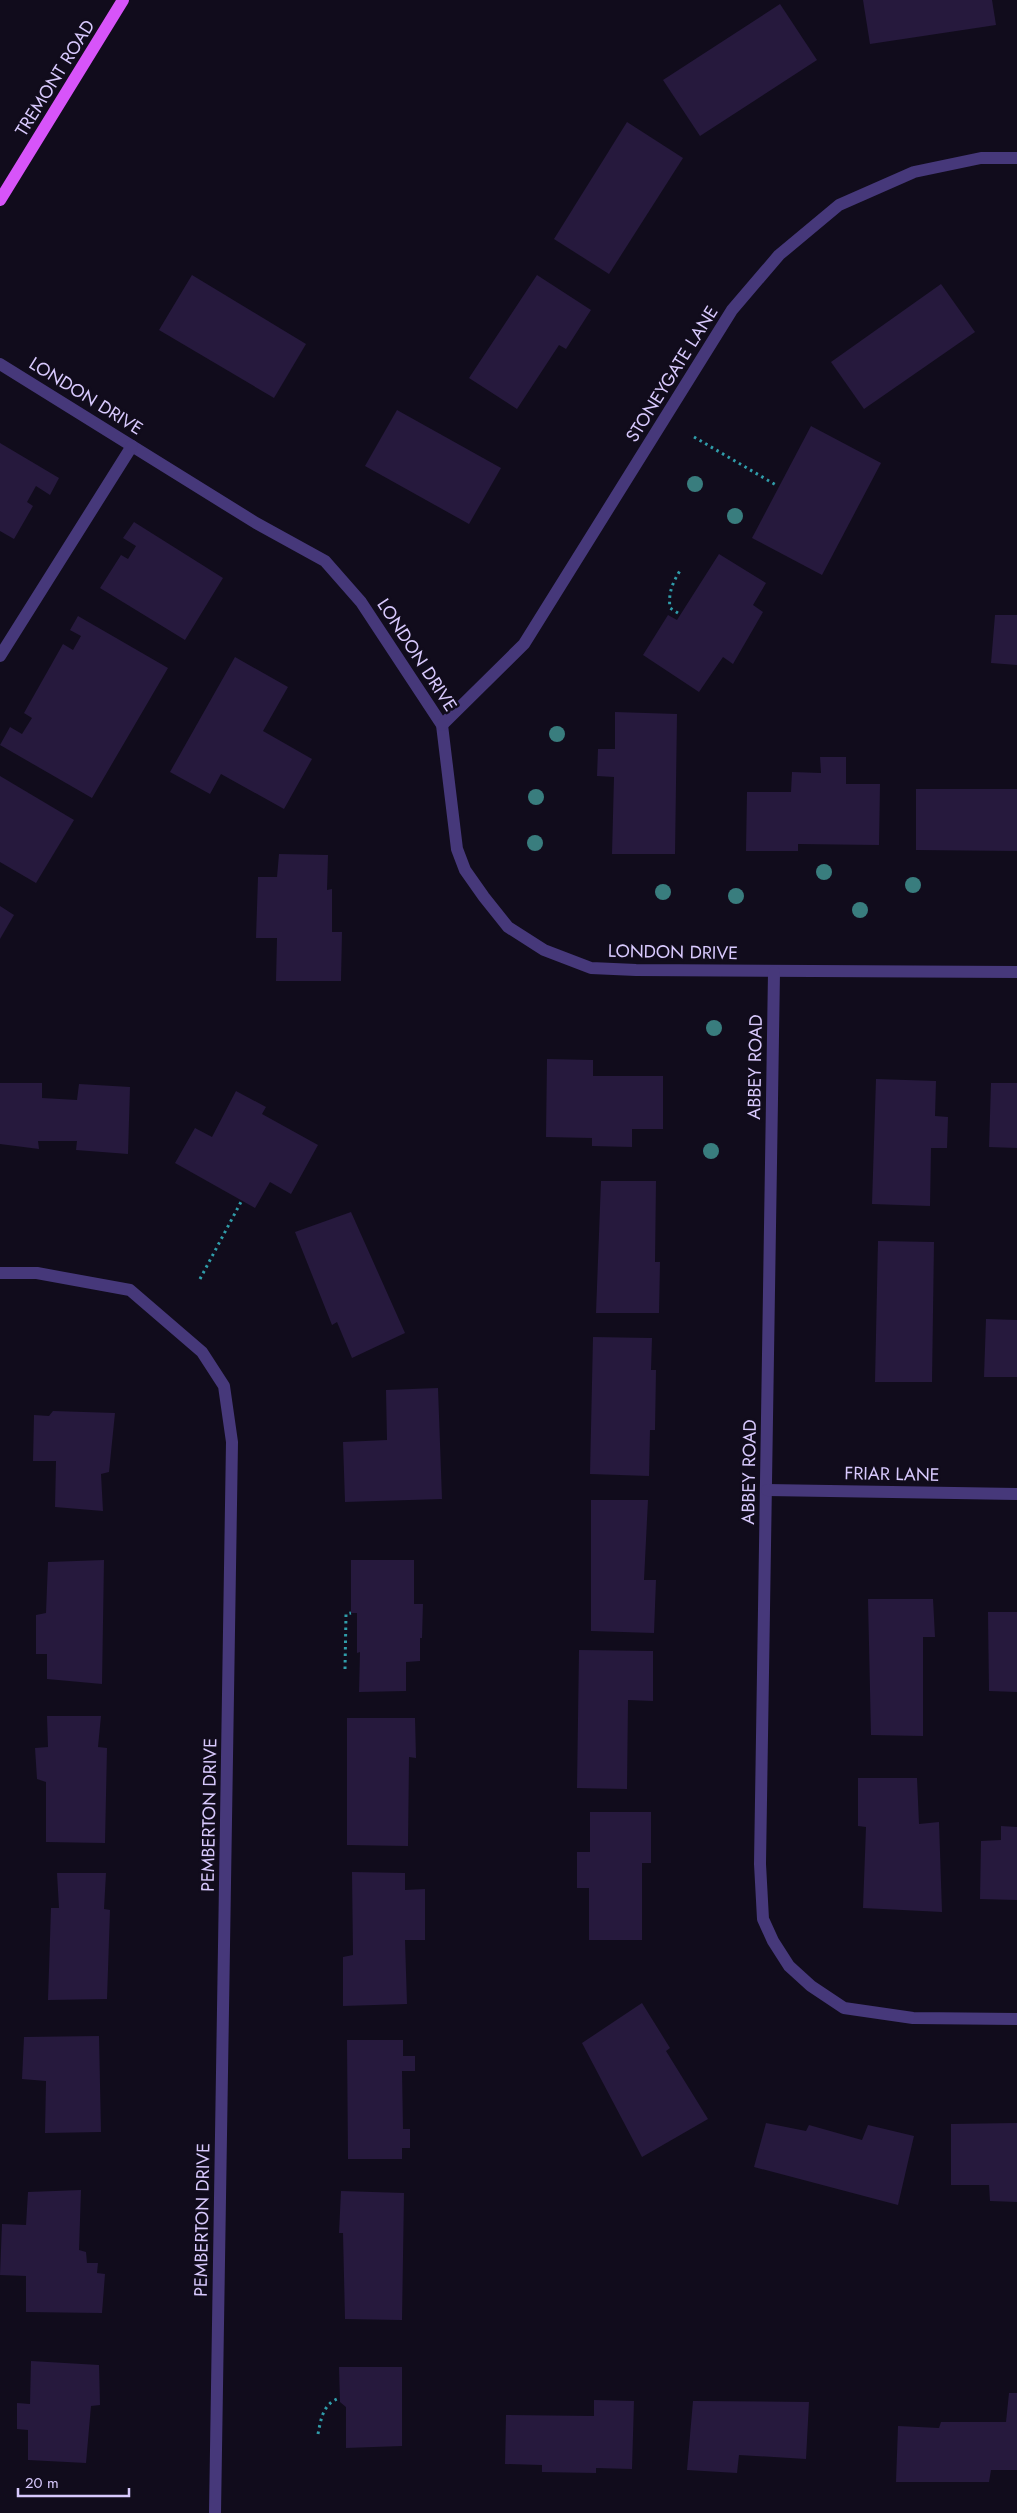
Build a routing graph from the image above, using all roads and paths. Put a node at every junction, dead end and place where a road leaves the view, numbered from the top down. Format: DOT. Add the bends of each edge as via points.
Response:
graph roads {
  1 [pos="123,0"];
  2 [pos="1017,158"];
  3 [pos="0,200"];
  4 [pos="0,364"];
  5 [pos="694,438"];
  6 [pos="132,446"];
  7 [pos="776,485"];
  8 [pos="682,569"];
  9 [pos="678,613"];
  10 [pos="0,656"];
  11 [pos="442,725"];
  12 [pos="774,972"];
  13 [pos="1017,972"];
  14 [pos="242,1200"];
  15 [pos="0,1273"];
  16 [pos="200,1279"];
  17 [pos="767,1490"];
  18 [pos="1017,1494"];
  19 [pos="351,1613"];
  20 [pos="346,1670"];
  21 [pos="1017,2019"];
  22 [pos="340,2398"];
  23 [pos="318,2434"];
  24 [pos="215,2513"];
  1 -- 3 [label="main road, TREMONT ROAD"];
  2 -- 11 [label="street, STONEYGATE LANE" via="981,158 914,172 839,205 779,256 732,310 524,644"];
  4 -- 6 [label="street, LONDON DRIVE"];
  5 -- 7 [label="path"];
  6 -- 10 [label="street"];
  6 -- 11 [label="street, LONDON DRIVE" via="325,562 361,602"];
  8 -- 9 [label="path" via="673,581 669,596 670,608"];
  11 -- 12 [label="street, LONDON DRIVE" via="457,849 465,870 508,927 544,950 591,968"];
  12 -- 13 [label="street, LONDON DRIVE"];
  12 -- 17 [label="street, ABBEY ROAD"];
  14 -- 16 [label="path"];
  15 -- 24 [label="street, PEMBERTON DRIVE" via="37,1273 130,1290 202,1352 224,1386 232,1442"];
  17 -- 18 [label="street, FRIAR LANE"];
  17 -- 21 [label="street, ABBEY ROAD" via="760,1864 763,1918 773,1941 789,1966 811,1986 844,2008 913,2018"];
  19 -- 20 [label="path" via="346,1614"];
  22 -- 23 [label="path" via="324,2410"];
}
